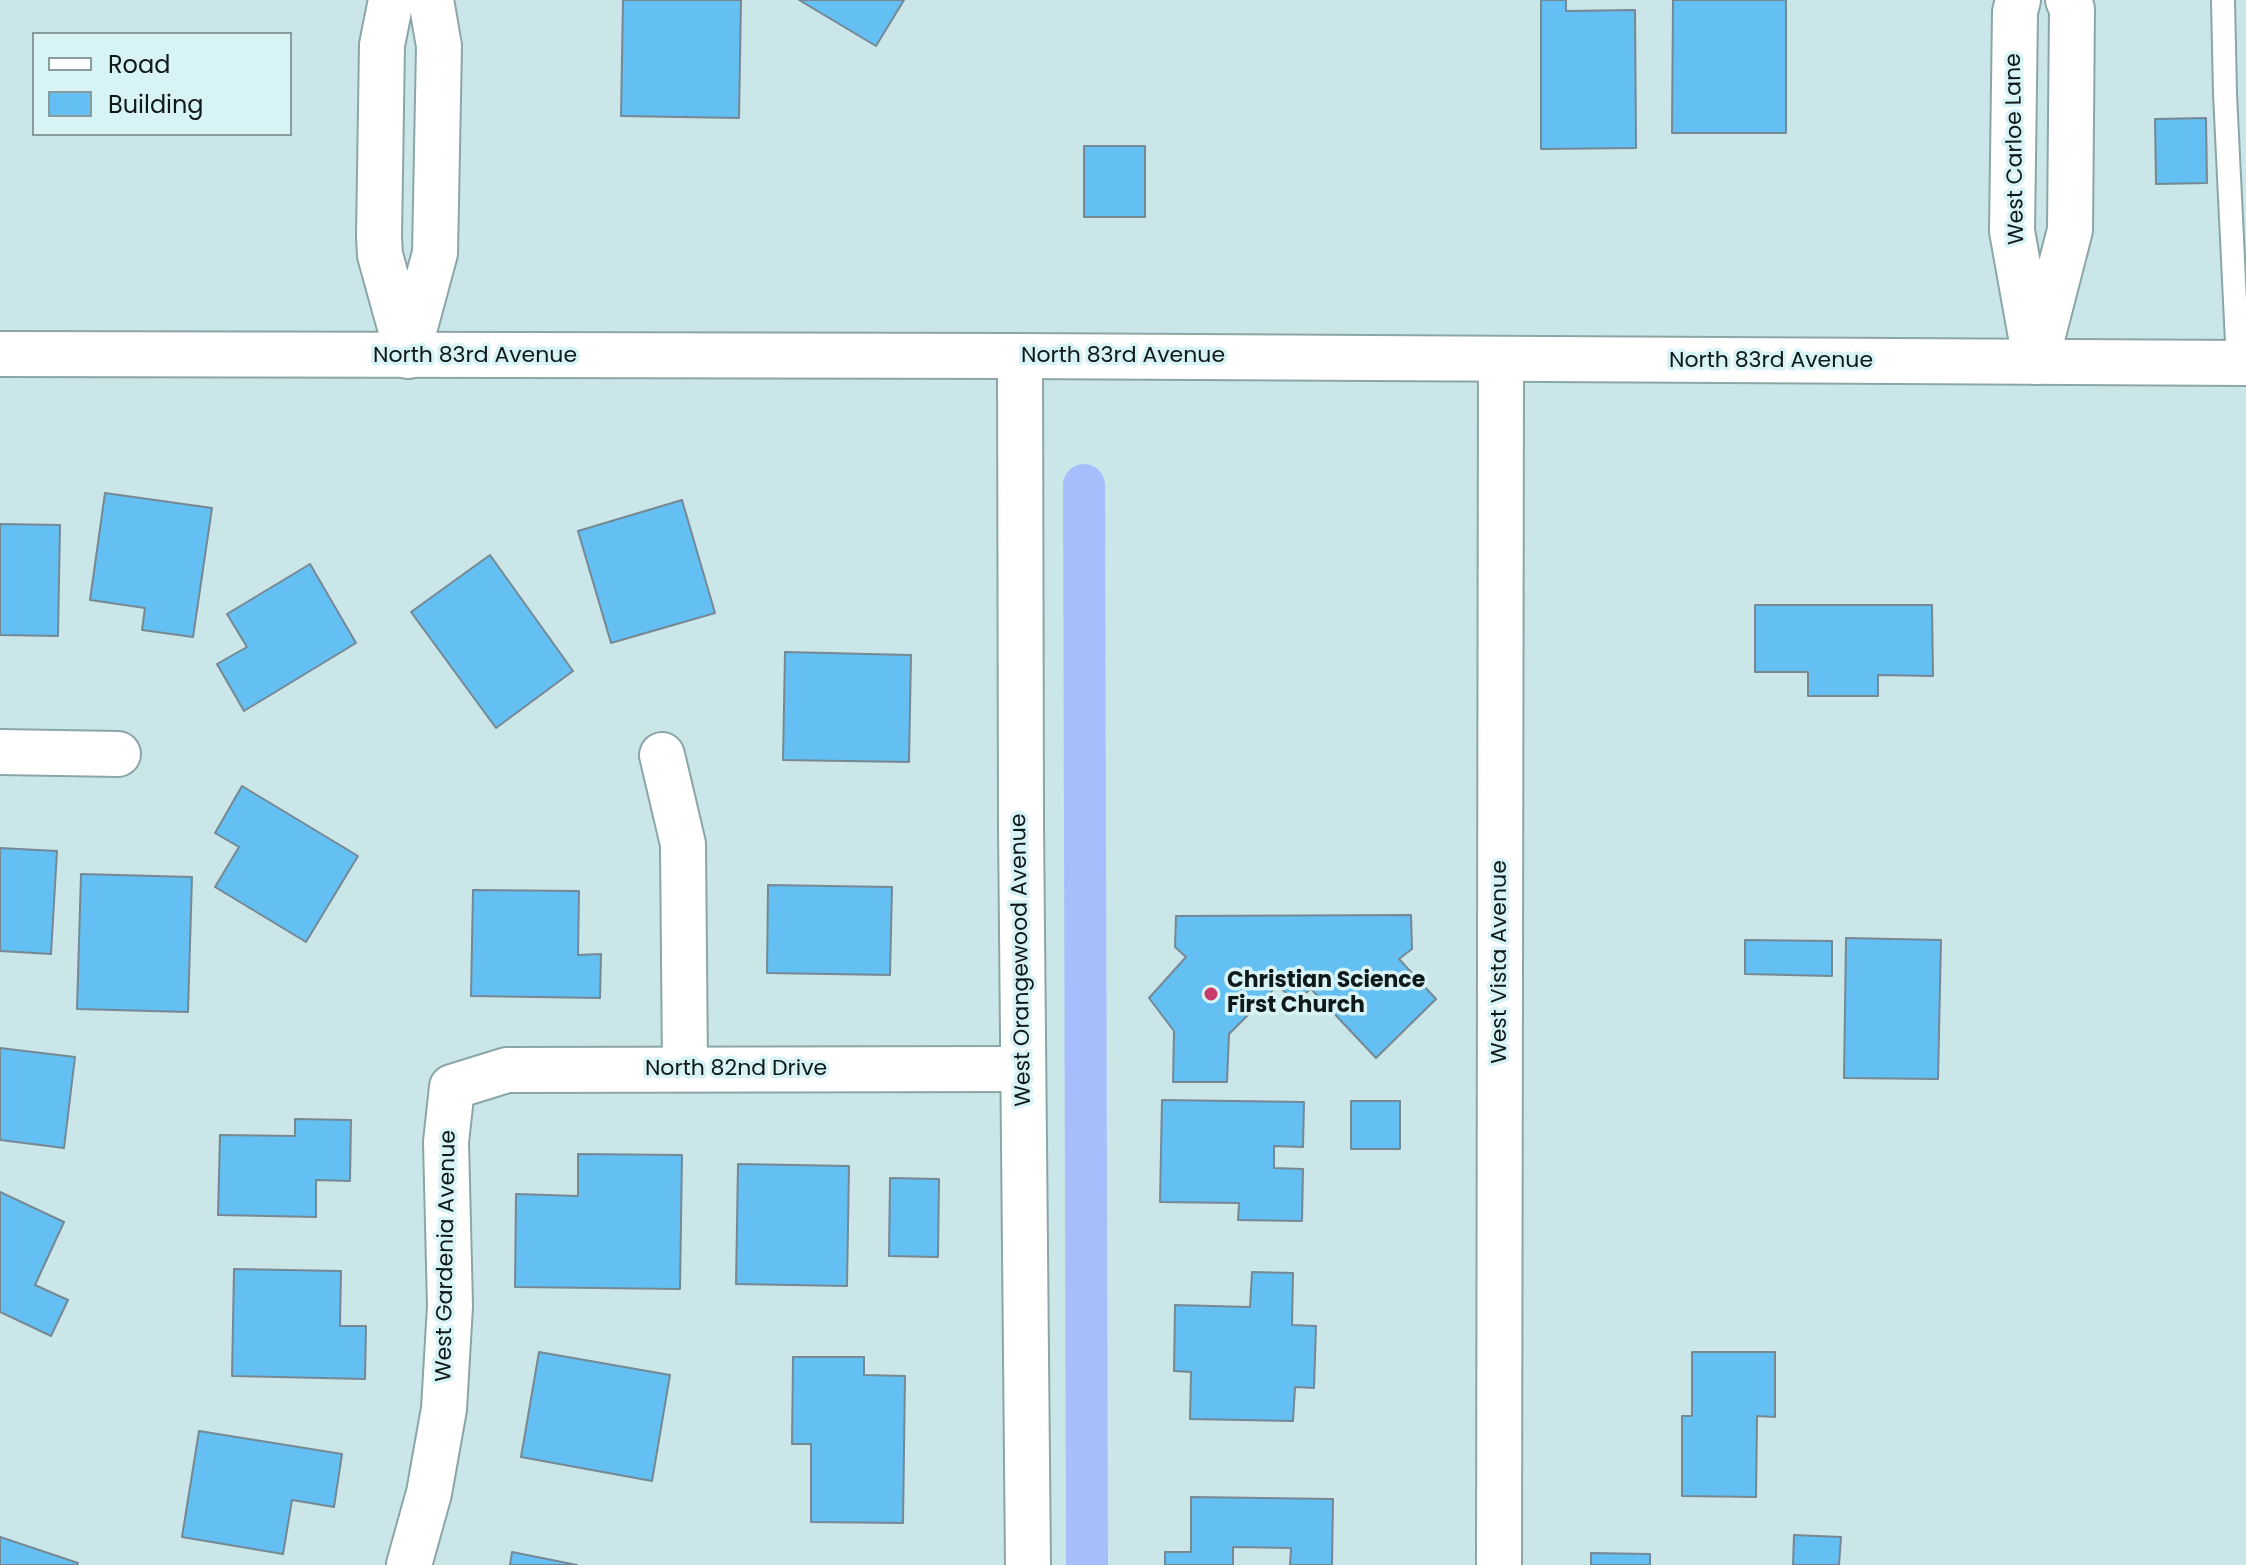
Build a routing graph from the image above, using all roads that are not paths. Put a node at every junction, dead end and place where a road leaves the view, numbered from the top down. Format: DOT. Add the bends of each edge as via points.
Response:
graph roads {
  1 [pos="391,0"];
  2 [pos="431,0"];
  3 [pos="2018,0"];
  4 [pos="2068,0"];
  5 [pos="2223,0"];
  6 [pos="2071,57"];
  7 [pos="2015,58"];
  8 [pos="381,106"];
  9 [pos="438,107"];
  10 [pos="0,354"];
  11 [pos="408,356"];
  12 [pos="1020,356"];
  13 [pos="1501,360"];
  14 [pos="2036,362"];
  15 [pos="2242,363"];
  16 [pos="0,752"];
  17 [pos="118,754"];
  18 [pos="662,755"];
  19 [pos="685,1069"];
  20 [pos="1023,1069"];
  21 [pos="452,1087"];
  22 [pos="409,1565"];
  23 [pos="1028,1565"];
  24 [pos="1499,1565"];
  1 -- 8 [label="street" via="382,45"];
  2 -- 9 [label="street" via="439,46"];
  3 -- 7 [label="street, West Carloe Lane"];
  4 -- 6 [label="street"];
  5 -- 15 [label="lane"];
  6 -- 7 [label="street"];
  6 -- 14 [label="street" via="2070,230"];
  7 -- 14 [label="street, West Carloe Lane" via="2012,231"];
  8 -- 9 [label="street"];
  8 -- 11 [label="street" via="380,255"];
  9 -- 11 [label="street" via="435,253"];
  10 -- 11 [label="street, North 83rd Avenue"];
  11 -- 12 [label="street, North 83rd Avenue"];
  12 -- 13 [label="street, North 83rd Avenue"];
  12 -- 20 [label="street, West Orangewood Avenue"];
  13 -- 14 [label="street, North 83rd Avenue"];
  13 -- 24 [label="street, West Vista Avenue"];
  14 -- 15 [label="street, North 83rd Avenue"];
  16 -- 17 [label="street"];
  18 -- 19 [label="street" via="683,844"];
  19 -- 20 [label="street, North 82nd Drive"];
  19 -- 21 [label="street, North 82nd Drive" via="507,1070"];
  20 -- 23 [label="street, West Orangewood Avenue"];
  21 -- 22 [label="street, West Gardenia Avenue" via="446,1142 450,1306 444,1409"];
}
